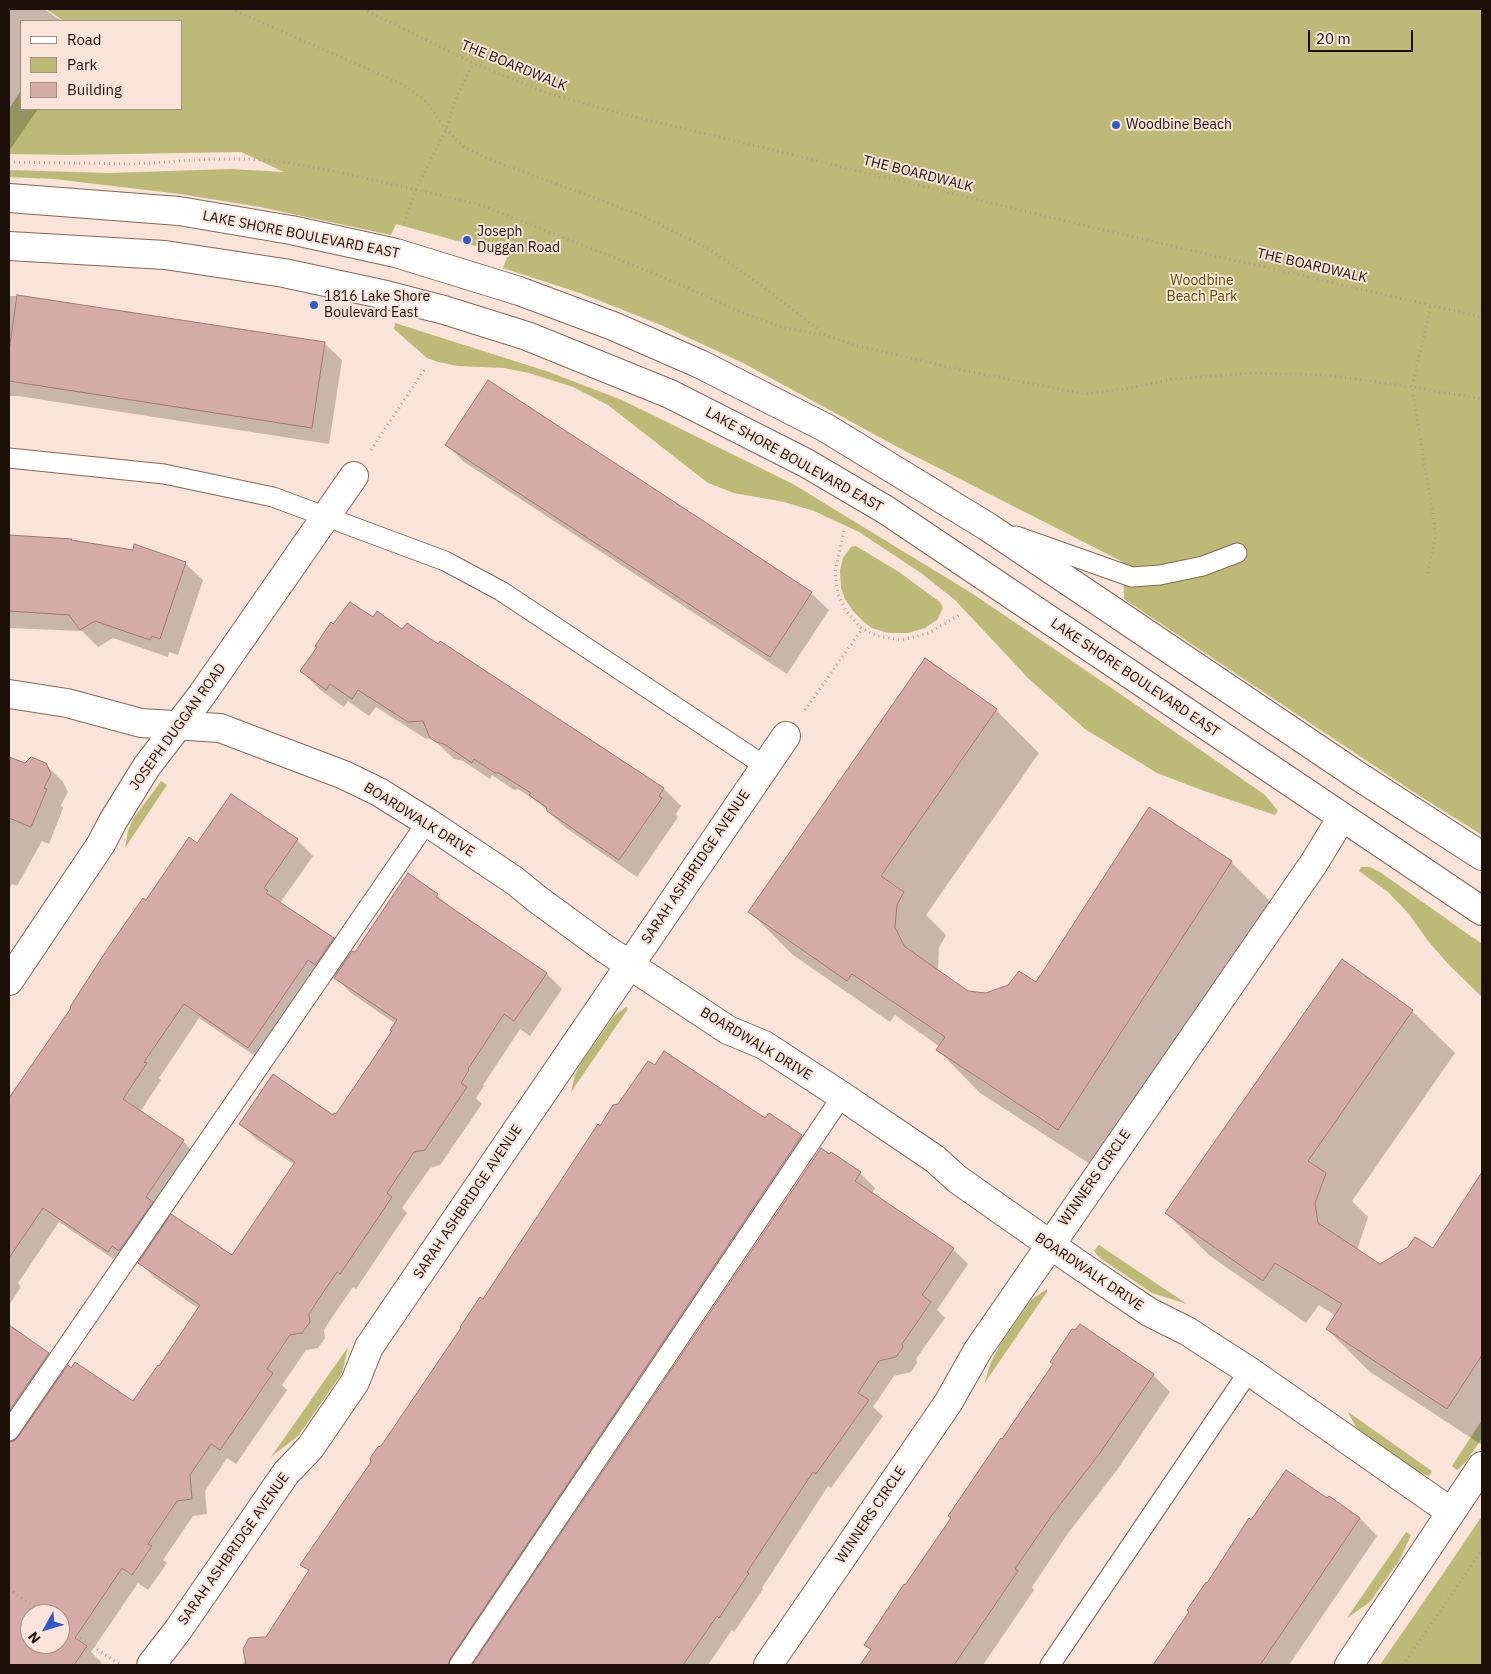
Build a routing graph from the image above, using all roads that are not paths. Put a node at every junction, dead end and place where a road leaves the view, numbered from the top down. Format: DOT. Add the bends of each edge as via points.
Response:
graph roads {
  1 [pos="9,198"];
  2 [pos="9,246"];
  3 [pos="9,458"];
  4 [pos="354,476"];
  5 [pos="327,516"];
  6 [pos="988,527"];
  7 [pos="1237,553"];
  8 [pos="9,694"];
  9 [pos="177,726"];
  10 [pos="786,736"];
  11 [pos="765,766"];
  12 [pos="1342,817"];
  13 [pos="427,822"];
  14 [pos="1479,852"];
  15 [pos="1482,911"];
  16 [pos="630,964"];
  17 [pos="9,981"];
  18 [pos="842,1096"];
  19 [pos="1049,1245"];
  20 [pos="1249,1371"];
  21 [pos="9,1431"];
  22 [pos="1482,1466"];
  23 [pos="1451,1512"];
  24 [pos="150,1665"];
  25 [pos="459,1665"];
  26 [pos="768,1665"];
  27 [pos="1050,1665"];
  28 [pos="1349,1665"];
  1 -- 6 [label="main road, LAKE SHORE BOULEVARD EAST" via="179,211 292,230 396,253 519,292 613,326 700,364 826,428"];
  2 -- 12 [label="main road, LAKE SHORE BOULEVARD EAST" via="165,255 284,273 386,295 526,336 670,394 806,464 886,510"];
  3 -- 5 [label="lane" via="164,474 273,497"];
  4 -- 5 [label="main road, JOSEPH DUGGAN ROAD"];
  5 -- 9 [label="main road, JOSEPH DUGGAN ROAD"];
  5 -- 11 [label="lane" via="445,561 501,591"];
  6 -- 7 [label="lane" via="1132,578 1203,566"];
  6 -- 14 [label="main road, LAKE SHORE BOULEVARD EAST" via="1342,765"];
  8 -- 9 [label="main road, BOARDWALK DRIVE" via="67,703 141,724"];
  9 -- 13 [label="main road, BOARDWALK DRIVE" via="220,728 335,772 379,792"];
  9 -- 17 [label="main road, JOSEPH DUGGAN ROAD" via="147,766 102,844"];
  10 -- 11 [label="main road, SARAH ASHBRIDGE AVENUE"];
  11 -- 16 [label="main road, SARAH ASHBRIDGE AVENUE"];
  12 -- 15 [label="main road, LAKE SHORE BOULEVARD EAST"];
  12 -- 19 [label="main road, WINNERS CIRCLE"];
  13 -- 16 [label="main road, BOARDWALK DRIVE"];
  13 -- 21 [label="lane"];
  16 -- 18 [label="main road, BOARDWALK DRIVE" via="728,1030 764,1045"];
  16 -- 24 [label="main road, SARAH ASHBRIDGE AVENUE" via="369,1347 355,1382 310,1448 286,1473 178,1630"];
  18 -- 19 [label="main road, BOARDWALK DRIVE" via="935,1159 956,1179"];
  18 -- 25 [label="lane"];
  19 -- 20 [label="main road, BOARDWALK DRIVE" via="1149,1312 1188,1331"];
  19 -- 26 [label="main road, WINNERS CIRCLE" via="978,1350 948,1403"];
  20 -- 23 [label="main road, BOARDWALK DRIVE"];
  20 -- 27 [label="lane"];
  22 -- 23 [label="main road"];
  23 -- 28 [label="main road"];
}
